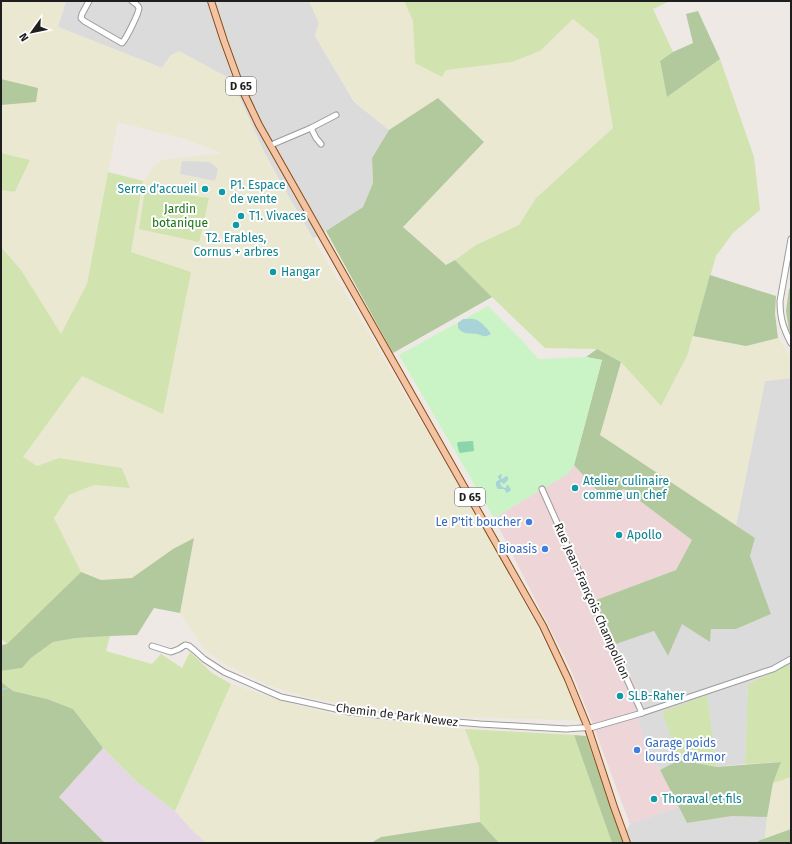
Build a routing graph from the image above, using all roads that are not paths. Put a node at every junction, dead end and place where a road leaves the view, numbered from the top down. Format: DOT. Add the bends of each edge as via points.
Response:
graph roads {
  1 [pos="89,1"];
  2 [pos="132,1"];
  3 [pos="211,1"];
  4 [pos="336,115"];
  5 [pos="311,128"];
  6 [pos="321,144"];
  7 [pos="271,145"];
  8 [pos="791,239"];
  9 [pos="791,343"];
  10 [pos="542,489"];
  11 [pos="152,646"];
  12 [pos="791,658"];
  13 [pos="642,713"];
  14 [pos="588,728"];
  15 [pos="627,843"];
  1 -- 2 [label="street" via="81,18 122,43 139,8"];
  3 -- 7 [label="main road, D 65" via="240,85"];
  4 -- 5 [label="street"];
  5 -- 6 [label="street"];
  5 -- 7 [label="street"];
  7 -- 14 [label="main road, D 65" via="543,626"];
  8 -- 9 [label="street" via="780,311"];
  10 -- 13 [label="street, Rue Jean-François Champollion"];
  11 -- 14 [label="street, Chemin de Park Newez" via="171,652 189,646 224,672 281,696 349,712 480,724"];
  12 -- 13 [label="street" via="773,669"];
  13 -- 14 [label="street"];
  14 -- 15 [label="main road, D 65"];
}
